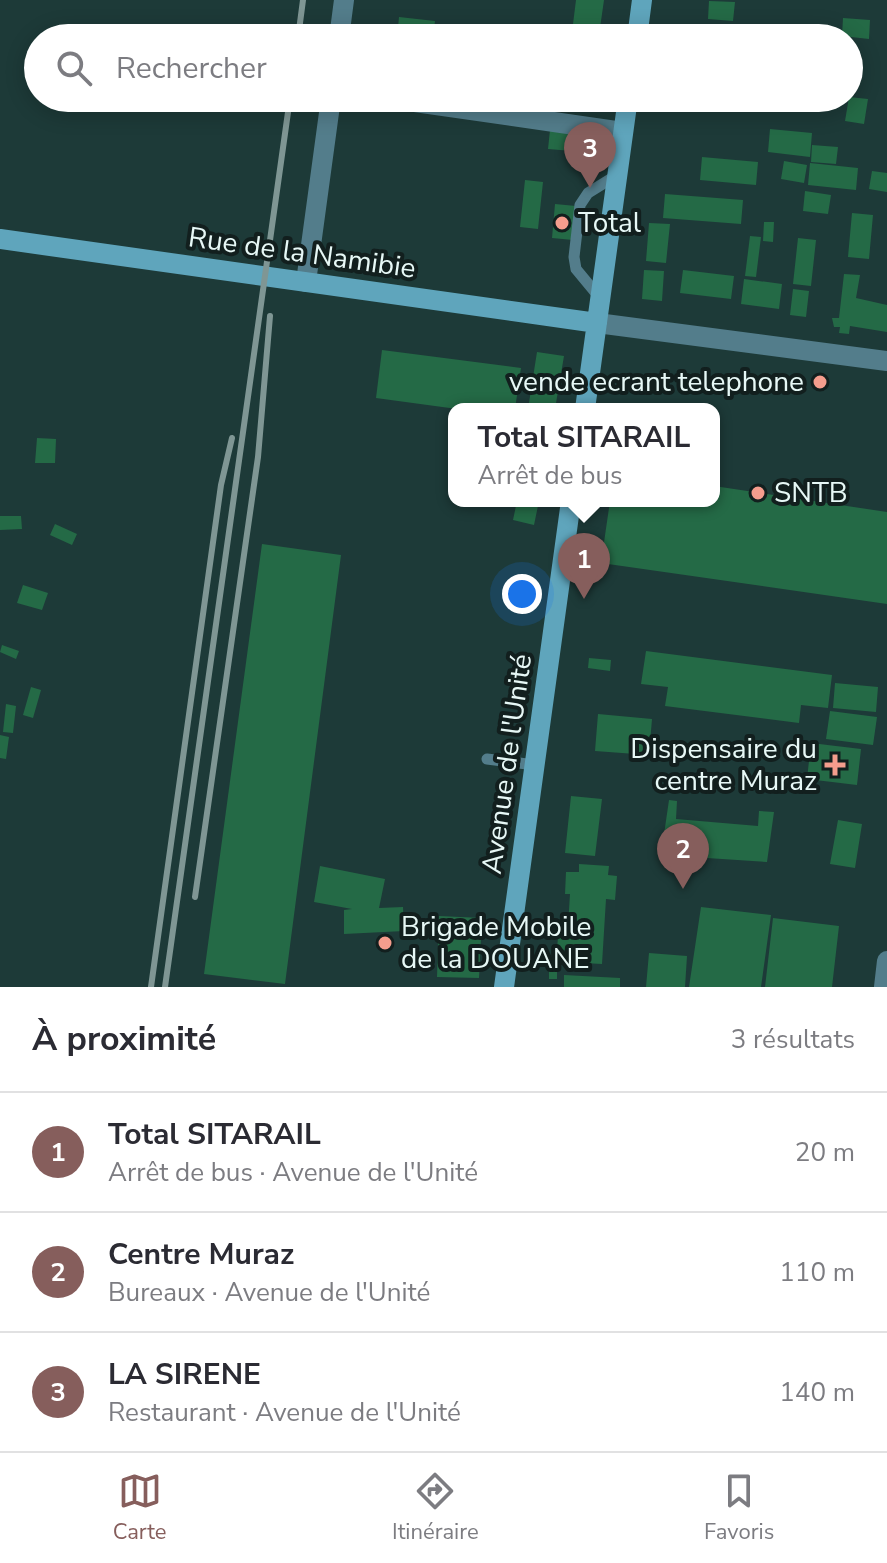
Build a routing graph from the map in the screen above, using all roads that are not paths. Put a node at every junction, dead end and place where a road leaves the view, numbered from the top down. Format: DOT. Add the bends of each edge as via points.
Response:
graph roads {
  1 [pos="344,0"];
  2 [pos="642,0"];
  3 [pos="341,24"];
  4 [pos="639,24"];
  5 [pos="329,112"];
  6 [pos="484,112"];
  7 [pos="626,112"];
  8 [pos="623,132"];
  9 [pos="617,175"];
  10 [pos="0,239"];
  11 [pos="306,282"];
  12 [pos="600,298"];
  13 [pos="597,323"];
  14 [pos="887,361"];
  15 [pos="586,403"];
  16 [pos="570,507"];
  17 [pos="487,759"];
  18 [pos="535,765"];
  19 [pos="887,961"];
  20 [pos="504,987"];
  21 [pos="884,987"];
  1 -- 3 [label="street"];
  2 -- 4 [label="main road"];
  5 -- 11 [label="street"];
  6 -- 8 [label="street"];
  7 -- 8 [label="main road"];
  8 -- 9 [label="main road"];
  9 -- 12 [label="main road"];
  9 -- 12 [label="lane" via="588,193 580,205 576,269"];
  10 -- 11 [label="main road, Rue de la Namibie"];
  11 -- 13 [label="main road, Rue de la Namibie"];
  12 -- 13 [label="main road"];
  13 -- 14 [label="street"];
  13 -- 15 [label="main road"];
  16 -- 18 [label="main road, Avenue de l'Unité"];
  17 -- 18 [label="lane"];
  18 -- 20 [label="main road, Avenue de l'Unité"];
  19 -- 21 [label="street"];
}
